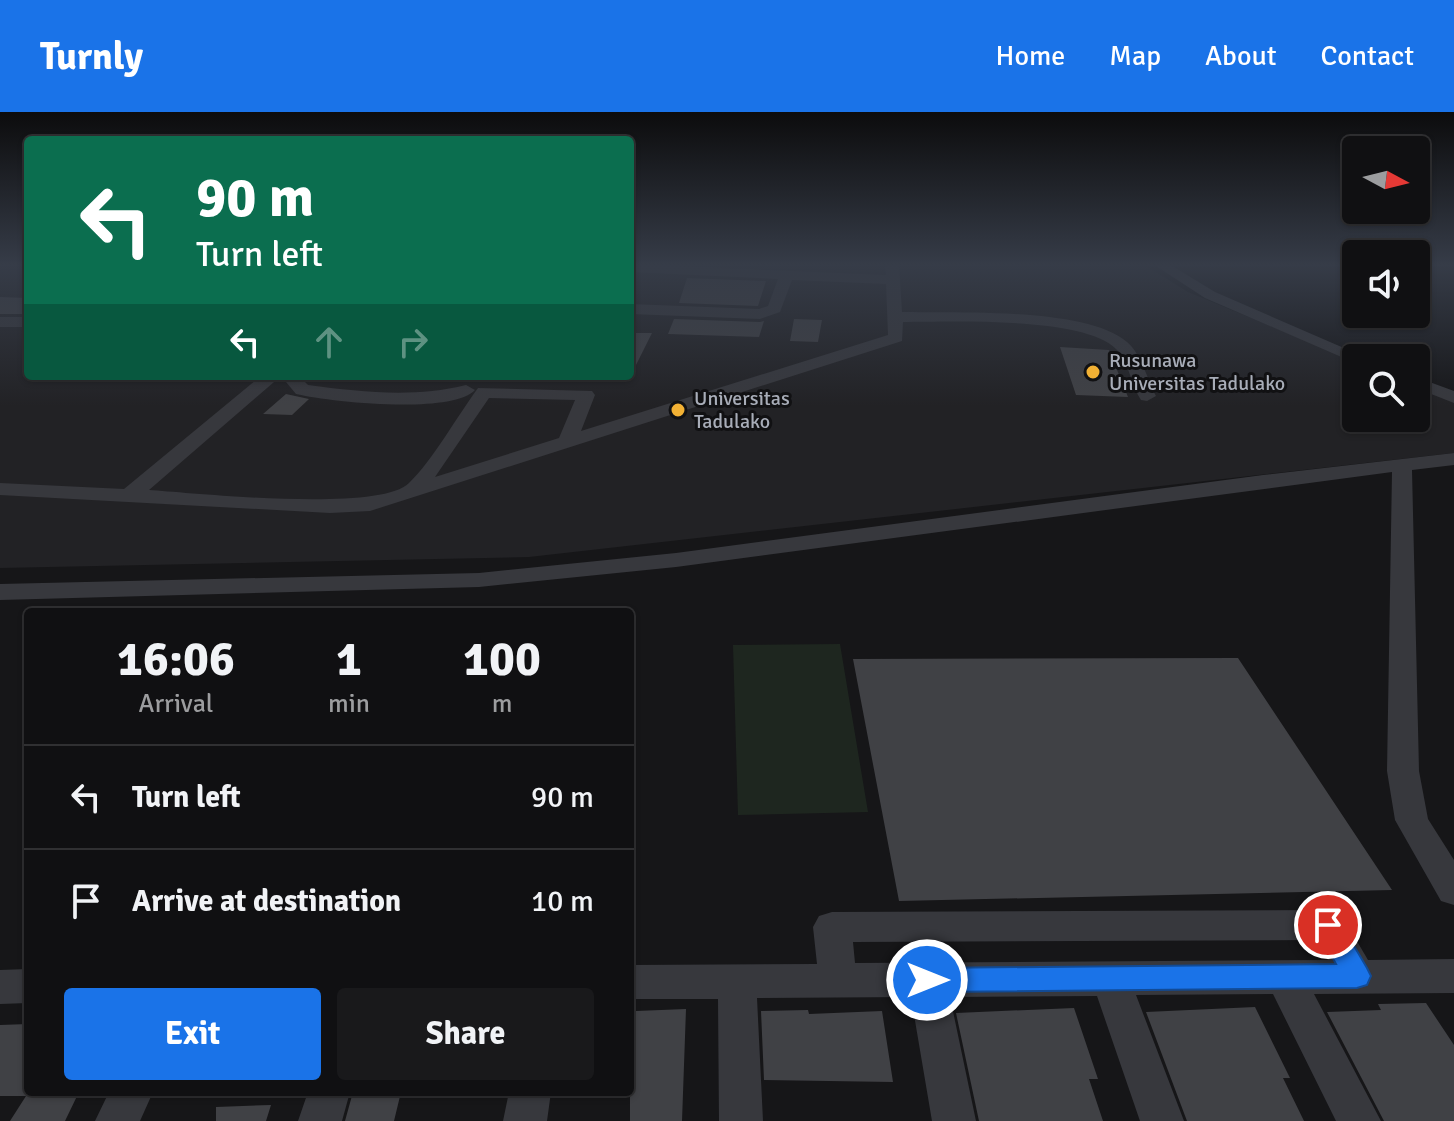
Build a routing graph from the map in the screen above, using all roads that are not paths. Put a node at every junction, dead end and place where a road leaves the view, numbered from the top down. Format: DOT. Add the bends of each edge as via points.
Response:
graph roads {
  1 [pos="684,311"];
  2 [pos="769,311"];
  3 [pos="896,311"];
  4 [pos="1248,311"];
  5 [pos="896,317"];
  6 [pos="0,322"];
  7 [pos="24,322"];
  8 [pos="1342,351"];
  9 [pos="267,380"];
  10 [pos="296,380"];
  11 [pos="474,386"];
  12 [pos="1430,388"];
  13 [pos="1147,396"];
  14 [pos="1454,398"];
  15 [pos="566,444"];
  16 [pos="1454,459"];
  17 [pos="1402,465"];
  18 [pos="0,489"];
  19 [pos="415,490"];
  20 [pos="131,494"];
  21 [pos="0,592"];
  22 [pos="1454,891"];
  23 [pos="1357,976"];
  24 [pos="1454,976"];
  25 [pos="1284,977"];
  26 [pos="1110,978"];
  27 [pos="838,980"];
  28 [pos="927,980"];
  29 [pos="737,981"];
  30 [pos="634,982"];
  31 [pos="130,1096"];
  32 [pos="328,1096"];
  33 [pos="529,1096"];
  34 [pos="117,1121"];
  35 [pos="320,1121"];
  36 [pos="525,1121"];
  37 [pos="741,1121"];
  38 [pos="954,1121"];
  39 [pos="1162,1121"];
  40 [pos="1359,1121"];
  1 -- 2 [label="street"];
  3 -- 5 [label="street"];
  4 -- 8 [label="street"];
  5 -- 13 [label="street" via="1040,321 1111,337 1122,346"];
  5 -- 15 [label="street" via="896,338"];
  6 -- 7 [label="street"];
  9 -- 20 [label="street"];
  10 -- 11 [label="street" via="302,390 427,399"];
  11 -- 15 [label="street" via="586,395"];
  11 -- 19 [label="street"];
  12 -- 14 [label="street"];
  15 -- 19 [label="street"];
  16 -- 17 [label="street"];
  17 -- 21 [label="street" via="676,560 479,580"];
  17 -- 22 [label="street" via="1403,771 1412,820"];
  18 -- 20 [label="street"];
  19 -- 20 [label="street" via="370,504 330,506"];
  23 -- 24 [label="street"];
  23 -- 25 [label="street"];
  23 -- 27 [label="street" via="1328,925 832,927"];
  25 -- 26 [label="street"];
  25 -- 40 [label="street"];
  26 -- 28 [label="street"];
  26 -- 39 [label="street"];
  27 -- 28 [label="street"];
  27 -- 29 [label="street"];
  28 -- 38 [label="street"];
  29 -- 30 [label="street"];
  29 -- 37 [label="street"];
  31 -- 34 [label="street"];
  32 -- 35 [label="street"];
  33 -- 36 [label="street"];
}
